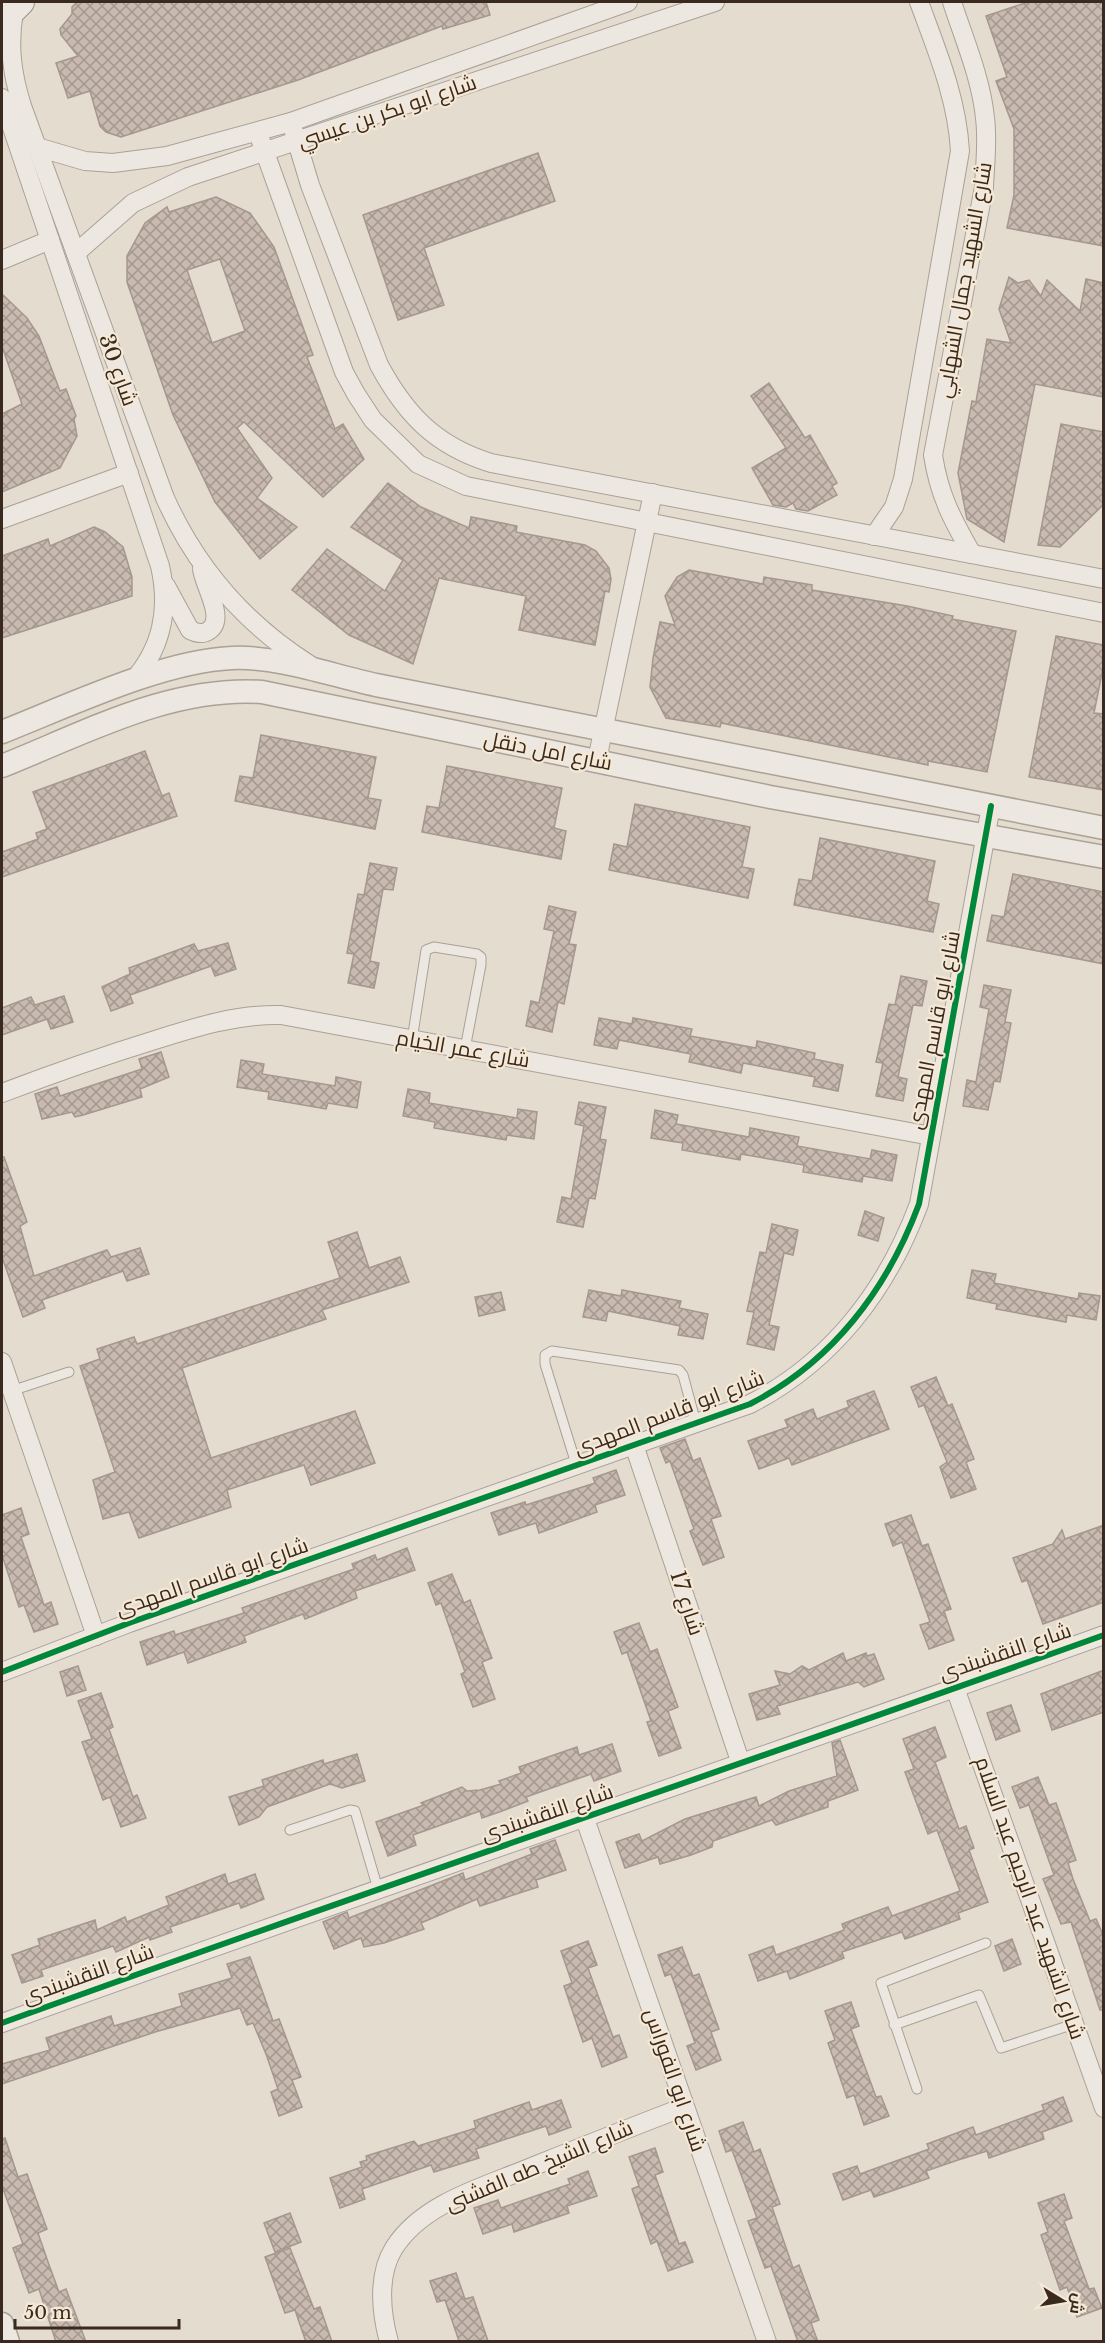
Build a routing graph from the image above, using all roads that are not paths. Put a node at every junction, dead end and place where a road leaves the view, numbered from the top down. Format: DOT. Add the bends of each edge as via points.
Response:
graph roads {
  1 [pos="628,2"];
  2 [pos="715,2"];
  3 [pos="919,2"];
  4 [pos="952,2"];
  5 [pos="12,12"];
  6 [pos="2,98"];
  7 [pos="291,122"];
  8 [pos="258,133"];
  9 [pos="297,141"];
  10 [pos="37,147"];
  11 [pos="264,153"];
  12 [pos="50,240"];
  13 [pos="76,253"];
  14 [pos="2,260"];
  15 [pos="129,473"];
  16 [pos="652,494"];
  17 [pos="2,519"];
  18 [pos="647,521"];
  19 [pos="874,536"];
  20 [pos="972,554"];
  21 [pos="202,564"];
  22 [pos="1104,579"];
  23 [pos="165,585"];
  24 [pos="1104,613"];
  25 [pos="324,673"];
  26 [pos="132,682"];
  27 [pos="603,729"];
  28 [pos="2,732"];
  29 [pos="597,760"];
  30 [pos="2,766"];
  31 [pos="991,806"];
  32 [pos="1104,828"];
  33 [pos="987,837"];
  34 [pos="1104,857"];
  35 [pos="412,1040"];
  36 [pos="465,1050"];
  37 [pos="2,1093"];
  38 [pos="931,1136"];
  39 [pos="2,1362"];
  40 [pos="69,1372"];
  41 [pos="11,1391"];
  42 [pos="696,1423"];
  43 [pos="634,1445"];
  44 [pos="577,1467"];
  45 [pos="96,1635"];
  46 [pos="1104,1635"];
  47 [pos="2,1672"];
  48 [pos="955,1688"];
  49 [pos="740,1761"];
  50 [pos="585,1819"];
  51 [pos="290,1830"];
  52 [pos="378,1889"];
  53 [pos="986,1943"];
  54 [pos="2,2023"];
  55 [pos="1074,2024"];
  56 [pos="894,2025"];
  57 [pos="917,2089"];
  58 [pos="684,2107"];
  59 [pos="1104,2108"];
  60 [pos="2,2324"];
  61 [pos="8,2342"];
  62 [pos="390,2342"];
  63 [pos="767,2342"];
  1 -- 7 [label="street, شارع ابو بكر بن عيسي"];
  2 -- 9 [label="street, شارع ابو بكر بن عيسي"];
  3 -- 19 [label="street, شارع الشهيد جمال الشهابي" via="950,88 958,119 960,151 903,479 894,507"];
  4 -- 20 [label="street, شارع الشهيد جمال الشهابي" via="979,83 986,153 984,187 933,455 944,505"];
  5 -- 10 [label="street, شارع 30" via="9,35 15,83"];
  6 -- 12 [label="street, شارع 30"];
  7 -- 8 [label="street, شارع ابو بكر بن عيسي"];
  7 -- 9 [label="street"];
  8 -- 10 [label="street, شارع ابو بكر بن عيسي" via="167,156 113,163 85,161"];
  8 -- 11 [label="street"];
  9 -- 11 [label="street, شارع ابو بكر بن عيسي"];
  9 -- 16 [label="street" via="379,365 392,389 433,436 463,455 491,463"];
  10 -- 13 [label="street, شارع 30"];
  11 -- 13 [label="street, شارع ابو بكر بن عيسي" via="188,177 143,197 110,220"];
  11 -- 18 [label="street" via="344,372 387,435 418,464 466,486"];
  12 -- 14 [label="street"];
  12 -- 15 [label="street, شارع 30"];
  13 -- 21 [label="street, شارع 30" via="165,498"];
  15 -- 17 [label="street"];
  15 -- 23 [label="street, شارع 30"];
  16 -- 18 [label="street"];
  16 -- 19 [label="street"];
  18 -- 24 [label="street"];
  18 -- 27 [label="street"];
  19 -- 20 [label="street"];
  20 -- 22 [label="street"];
  21 -- 23 [label="street" via="205,586 217,614 208,631 190,630"];
  21 -- 25 [label="street, شارع 30" via="262,630"];
  23 -- 26 [label="street, شارع 30" via="165,615 157,644"];
  25 -- 26 [label="street, شارع امل دنقل" via="233,658 198,663"];
  25 -- 27 [label="street, شارع امل دنقل"];
  26 -- 28 [label="street, شارع امل دنقل"];
  27 -- 29 [label="street"];
  27 -- 31 [label="street, شارع امل دنقل"];
  29 -- 30 [label="street, شارع امل دنقل" via="285,696 240,691 172,700"];
  29 -- 33 [label="street, شارع امل دنقل"];
  31 -- 32 [label="street, شارع امل دنقل"];
  31 -- 33 [label="street, شارع ابو قاسم المهدى"];
  33 -- 34 [label="street, شارع امل دنقل"];
  33 -- 38 [label="street, شارع ابو قاسم المهدى"];
  35 -- 36 [label="street, شارع عمر الخيام"];
  35 -- 36 [label="lane" via="426,950 434,947 477,954 481,965"];
  35 -- 37 [label="street, شارع عمر الخيام" via="256,1014 140,1044"];
  36 -- 38 [label="street, شارع عمر الخيام"];
  38 -- 42 [label="street, شارع ابو قاسم المهدى" via="911,1227 882,1283 858,1316 830,1348 771,1394"];
  39 -- 41 [label="street"];
  40 -- 41 [label="lane"];
  41 -- 45 [label="street"];
  42 -- 43 [label="street, شارع ابو قاسم المهدى"];
  42 -- 44 [label="lane" via="683,1375 673,1367 552,1351 545,1354 545,1364"];
  43 -- 44 [label="street, شارع ابو قاسم المهدى"];
  43 -- 49 [label="street, شارع 17"];
  44 -- 45 [label="street, شارع ابو قاسم المهدى"];
  45 -- 47 [label="street, شارع ابو قاسم المهدى"];
  46 -- 48 [label="street, شارع النقشبندى"];
  48 -- 49 [label="street, شارع النقشبندى"];
  48 -- 55 [label="street, شارع الشهيد عبد الرحيم عبد السلام"];
  49 -- 50 [label="street, شارع النقشبندى"];
  50 -- 52 [label="street, شارع النقشبندى"];
  50 -- 58 [label="street, شارع ابو الفوراس"];
  51 -- 52 [label="lane" via="355,1811"];
  52 -- 54 [label="street, شارع النقشبندى"];
  53 -- 56 [label="lane" via="881,1983"];
  55 -- 56 [label="lane" via="1001,2048 979,1995"];
  55 -- 59 [label="street, شارع الشهيد عبد الرحيم عبد السلام"];
  56 -- 57 [label="lane"];
  58 -- 62 [label="street, شارع الشيخ طه الفشنى" via="459,2198 419,2220 394,2248 385,2267 383,2307"];
  58 -- 63 [label="street, شارع ابو الفوراس"];
  60 -- 61 [label="street"];
}
